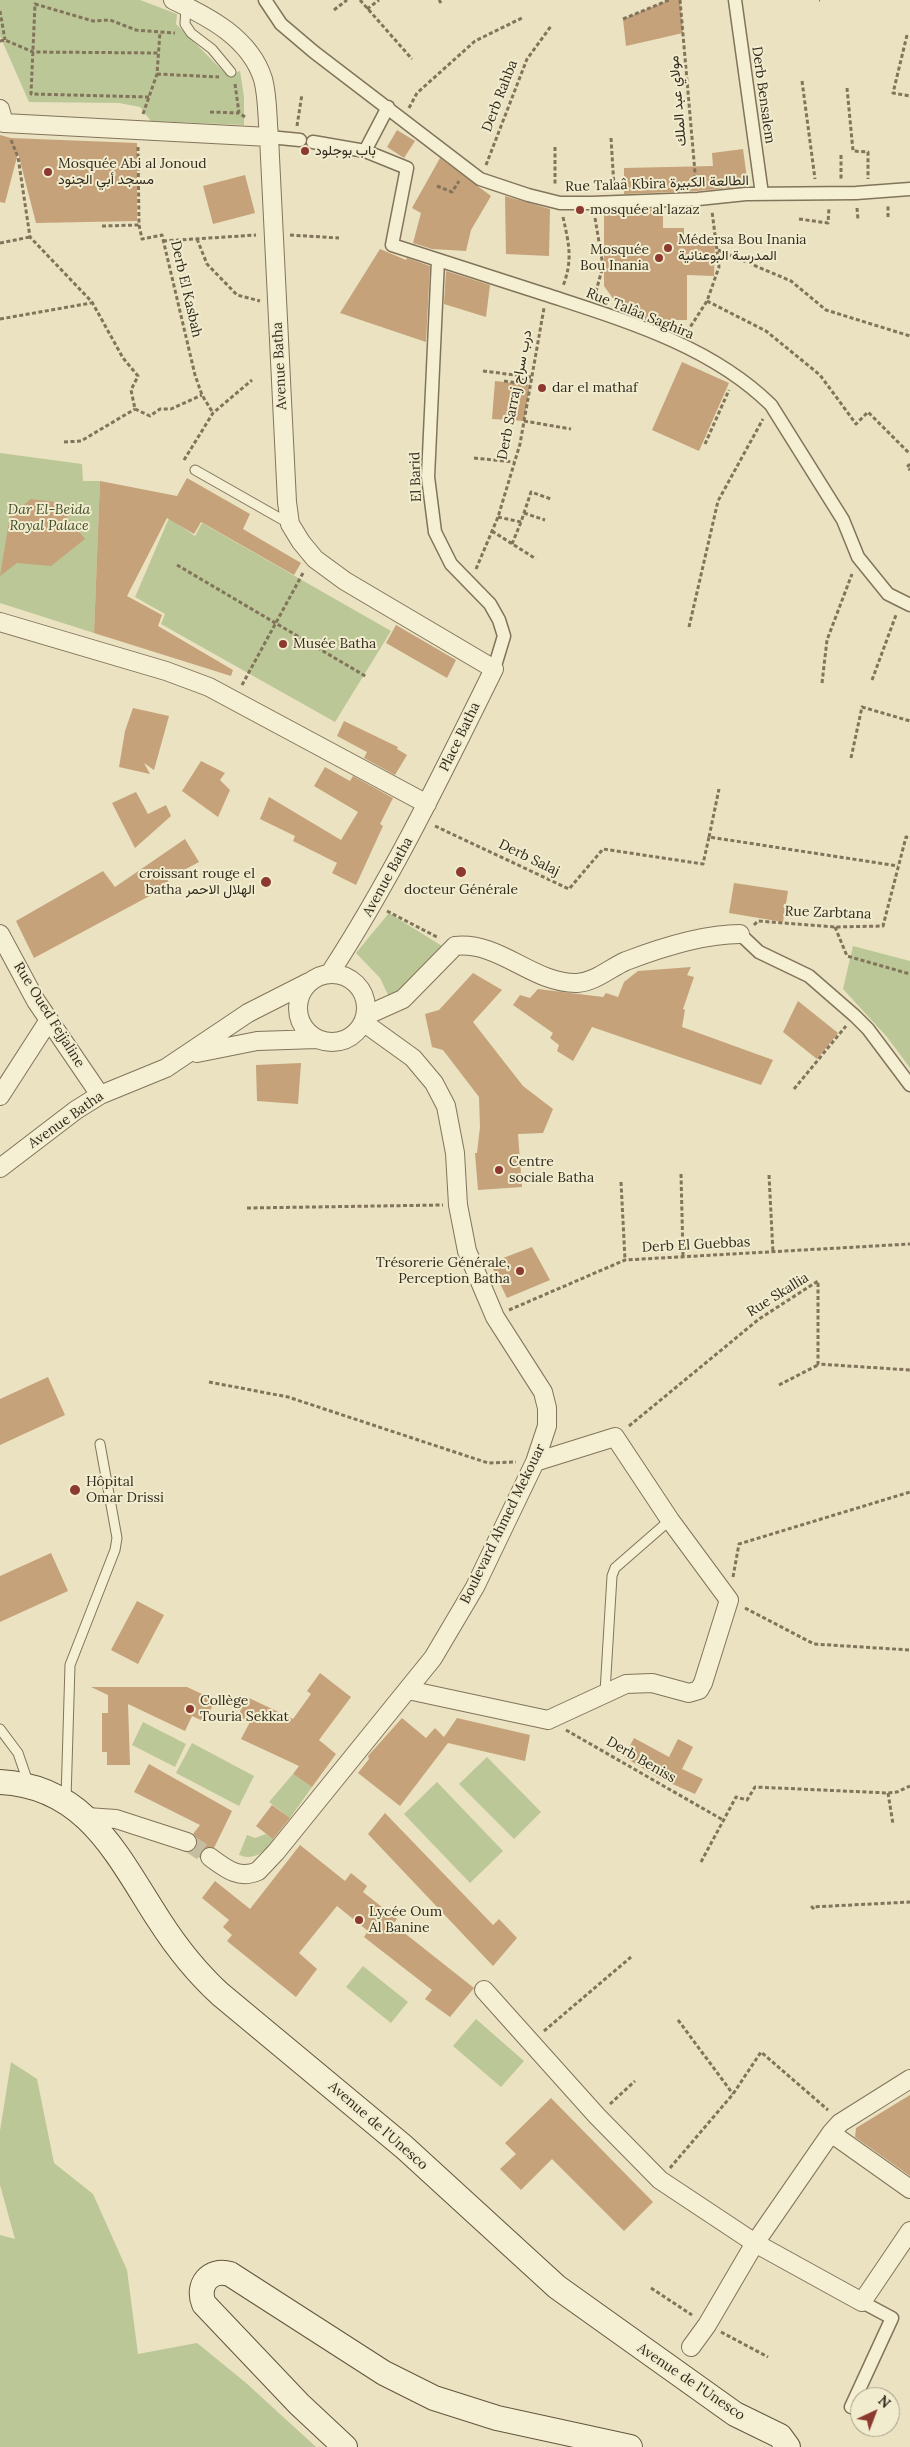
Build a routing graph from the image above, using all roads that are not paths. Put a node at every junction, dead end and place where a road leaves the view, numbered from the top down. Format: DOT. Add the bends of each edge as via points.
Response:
graph roads {
  1 [pos="265,0"];
  2 [pos="735,0"];
  3 [pos="179,3"];
  4 [pos="231,72"];
  5 [pos="388,107"];
  6 [pos="1,118"];
  7 [pos="269,137"];
  8 [pos="365,151"];
  9 [pos="910,189"];
  10 [pos="762,194"];
  11 [pos="438,260"];
  12 [pos="195,470"];
  13 [pos="290,524"];
  14 [pos="906,603"];
  15 [pos="0,622"];
  16 [pos="494,669"];
  17 [pos="424,812"];
  18 [pos="0,934"];
  19 [pos="740,934"];
  20 [pos="330,973"];
  21 [pos="309,982"];
  22 [pos="364,1019"];
  23 [pos="49,1020"];
  24 [pos="317,1039"];
  25 [pos="189,1055"];
  26 [pos="910,1085"];
  27 [pos="100,1094"];
  28 [pos="0,1096"];
  29 [pos="0,1168"];
  30 [pos="100,1444"];
  31 [pos="535,1462"];
  32 [pos="670,1520"];
  33 [pos="408,1690"];
  34 [pos="605,1692"];
  35 [pos="0,1729"];
  36 [pos="0,1782"];
  37 [pos="30,1787"];
  38 [pos="66,1802"];
  39 [pos="87,1817"];
  40 [pos="187,1842"];
  41 [pos="210,1857"];
  42 [pos="484,1990"];
  43 [pos="910,2078"];
  44 [pos="836,2128"];
  45 [pos="910,2189"];
  46 [pos="910,2231"];
  47 [pos="755,2243"];
  48 [pos="862,2302"];
  49 [pos="684,2357"];
  50 [pos="860,2387"];
  51 [pos="345,2447"];
  52 [pos="630,2447"];
  53 [pos="788,2447"];
  1 -- 5 [label="street, Rue Talaâ Kbira الطالعة الكبيرة" via="281,24"];
  2 -- 10 [label="street, Derb Bensalem"];
  3 -- 4 [label="lane" via="185,24"];
  3 -- 7 [label="street, Avenue Batha" via="232,34 252,55 263,80"];
  5 -- 8 [label="street"];
  5 -- 10 [label="street, Rue Talaâ Kbira الطالعة الكبيرة" via="480,179 557,202 704,199"];
  6 -- 7 [label="street"];
  7 -- 8 [label="street"];
  7 -- 13 [label="street, Avenue Batha"];
  8 -- 11 [label="street, Rue Talâa Saghira" via="407,168 392,245"];
  9 -- 10 [label="street, Rue Talaâ Kbira الطالعة الكبيرة"];
  11 -- 14 [label="street, Rue Talâa Saghira" via="680,342 757,392 771,405 843,520 858,556 888,594"];
  11 -- 16 [label="street, El Barid" via="428,477 435,532 451,564 490,604 504,636"];
  12 -- 13 [label="lane"];
  13 -- 16 [label="street, Avenue Batha" via="300,542 345,581"];
  15 -- 17 [label="street" via="166,671 209,687"];
  16 -- 17 [label="street, Place Batha"];
  17 -- 20 [label="street, Avenue Batha"];
  18 -- 23 [label="street, Rue Oued Fejjaline"];
  19 -- 22 [label="street" via="719,934 654,952 577,983 541,975 486,948 455,946 403,999"];
  19 -- 26 [label="street" via="759,952 809,976 855,1016"];
  20 -- 21 [label="street"];
  20 -- 22 [label="street" via="347,977 356,984 365,999"];
  21 -- 24 [label="street" via="301,992 298,1012 302,1025"];
  21 -- 25 [label="street, Avenue Batha" via="248,1013"];
  22 -- 24 [label="street" via="357,1031 343,1040"];
  22 -- 31 [label="street, Boulevard Ahmed Mekouar" via="413,1058 440,1095 450,1121 458,1205 467,1251 495,1317 539,1382 546,1398 547,1426"];
  23 -- 27 [label="street, Rue Oued Fejjaline"];
  23 -- 28 [label="street"];
  24 -- 25 [label="street, Avenue Batha" via="266,1040"];
  25 -- 27 [label="street, Avenue Batha" via="166,1068"];
  27 -- 29 [label="street, Avenue Batha"];
  30 -- 38 [label="lane" via="116,1538 115,1550 70,1665"];
  31 -- 32 [label="street" via="615,1437"];
  31 -- 33 [label="street, Boulevard Ahmed Mekouar" via="475,1587 433,1658"];
  32 -- 34 [label="lane" via="615,1568"];
  32 -- 34 [label="street" via="729,1600 699,1690 689,1693 638,1682"];
  33 -- 34 [label="street" via="548,1720"];
  33 -- 41 [label="street, Boulevard Ahmed Mekouar" via="258,1872 247,1875 234,1873"];
  35 -- 37 [label="lane" via="18,1753"];
  36 -- 37 [label="main road, Avenue de l'Unesco"];
  37 -- 38 [label="main road, Avenue de l'Unesco"];
  38 -- 39 [label="main road, Avenue de l'Unesco"];
  39 -- 40 [label="street" via="116,1819"];
  39 -- 49 [label="main road, Avenue de l'Unesco" via="107,1840 181,1952 201,1976 404,2147 557,2287"];
  42 -- 47 [label="street" via="597,2116 660,2180"];
  43 -- 44 [label="street"];
  44 -- 45 [label="street"];
  44 -- 47 [label="street"];
  46 -- 48 [label="street"];
  47 -- 48 [label="street"];
  47 -- 49 [label="street" via="707,2325"];
  48 -- 50 [label="street" via="892,2318"];
  49 -- 53 [label="main road, Avenue de l'Unesco" via="735,2414 780,2436"];
  51 -- 52 [label="main road" via="299,2404 204,2304 202,2285 211,2275 230,2274 384,2373 434,2398 497,2418"];
}
